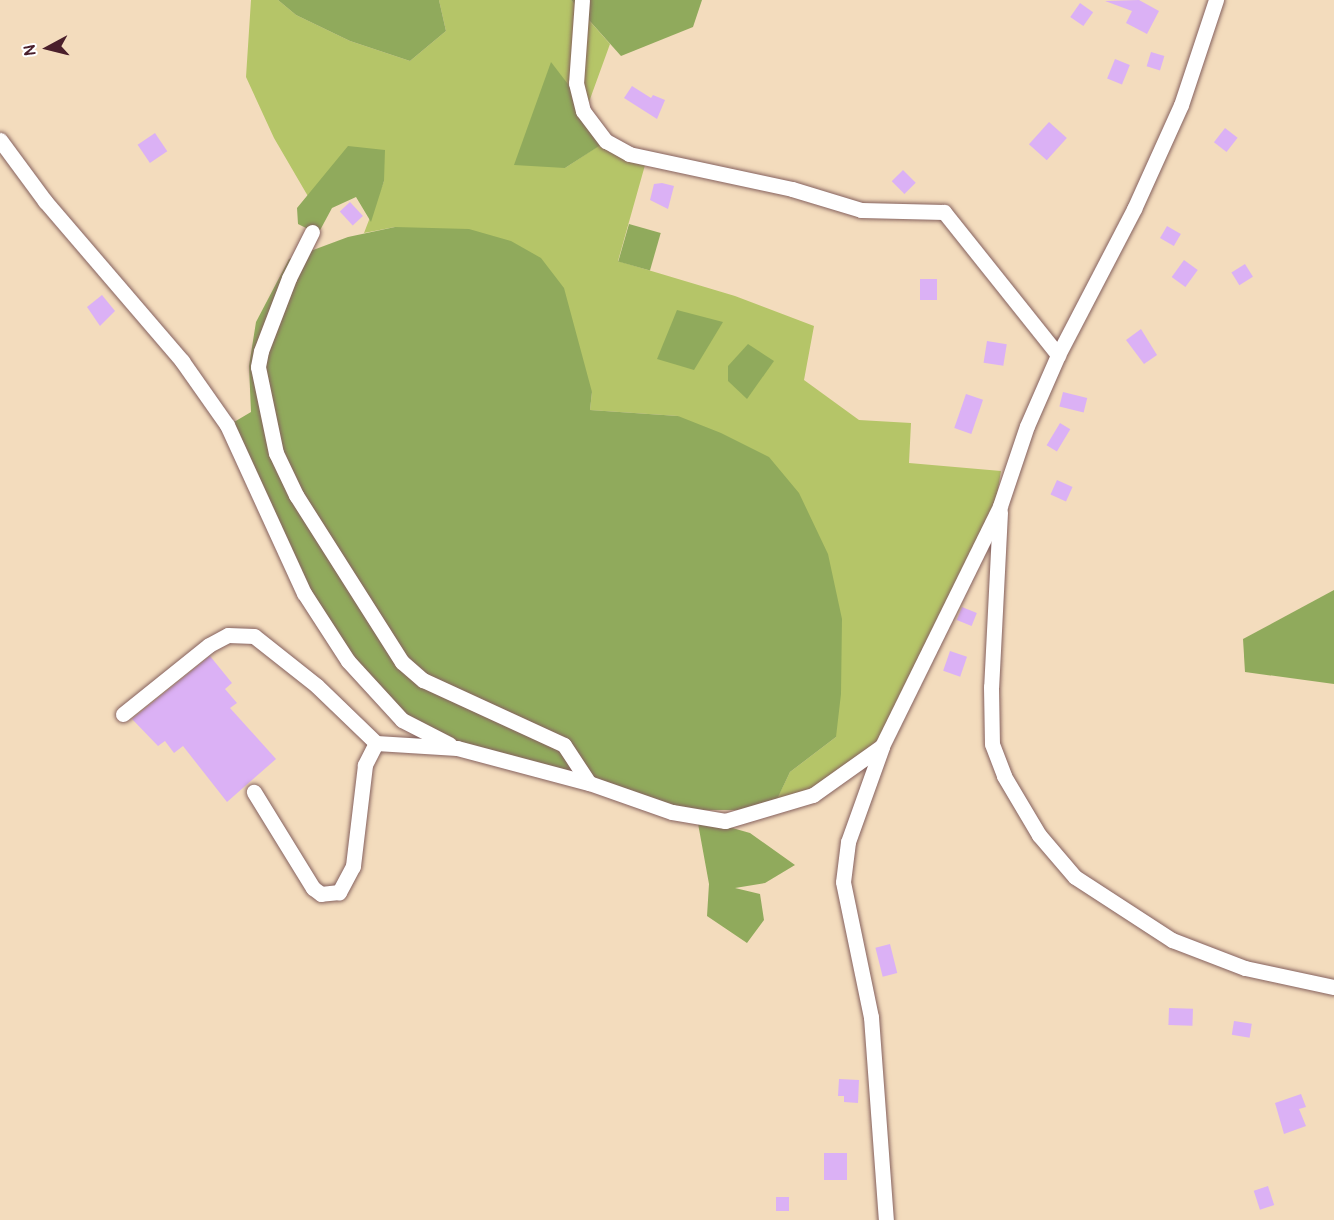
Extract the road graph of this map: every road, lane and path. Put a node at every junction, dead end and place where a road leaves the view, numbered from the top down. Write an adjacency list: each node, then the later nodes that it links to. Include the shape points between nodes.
1 (582, 0): 5 (street, via 576,83 583,111 606,141 629,154 792,189 861,210 944,212)
2 (1216, 0): 5 (street, via 1181,105 1134,209)
3 (0, 140): 10 (street, via 45,201 182,361 227,425 304,593 348,661 402,720)
4 (312, 232): 11 (street, via 289,278 258,367 276,453 296,495 402,662 423,680 564,745)
5 (1058, 355): 6 (street, via 1027,426)
6 (1000, 506): 9 (street); 13 (street, via 992,744 1004,776 1039,835 1075,878 1172,940 1245,968)
7 (123, 714): 8 (street, via 209,645 242,633 254,636 317,686)
8 (376, 743): 10 (street); 12 (street, via 365,765 353,866 347,882 334,894 321,894 313,888)
9 (882, 746): 11 (street, via 813,795 725,820 672,812); 14 (street, via 848,843 843,882 871,1017)
10 (457, 748): 11 (street)
11 (589, 783)
12 (254, 792)
13 (1334, 987)
14 (886, 1220)

